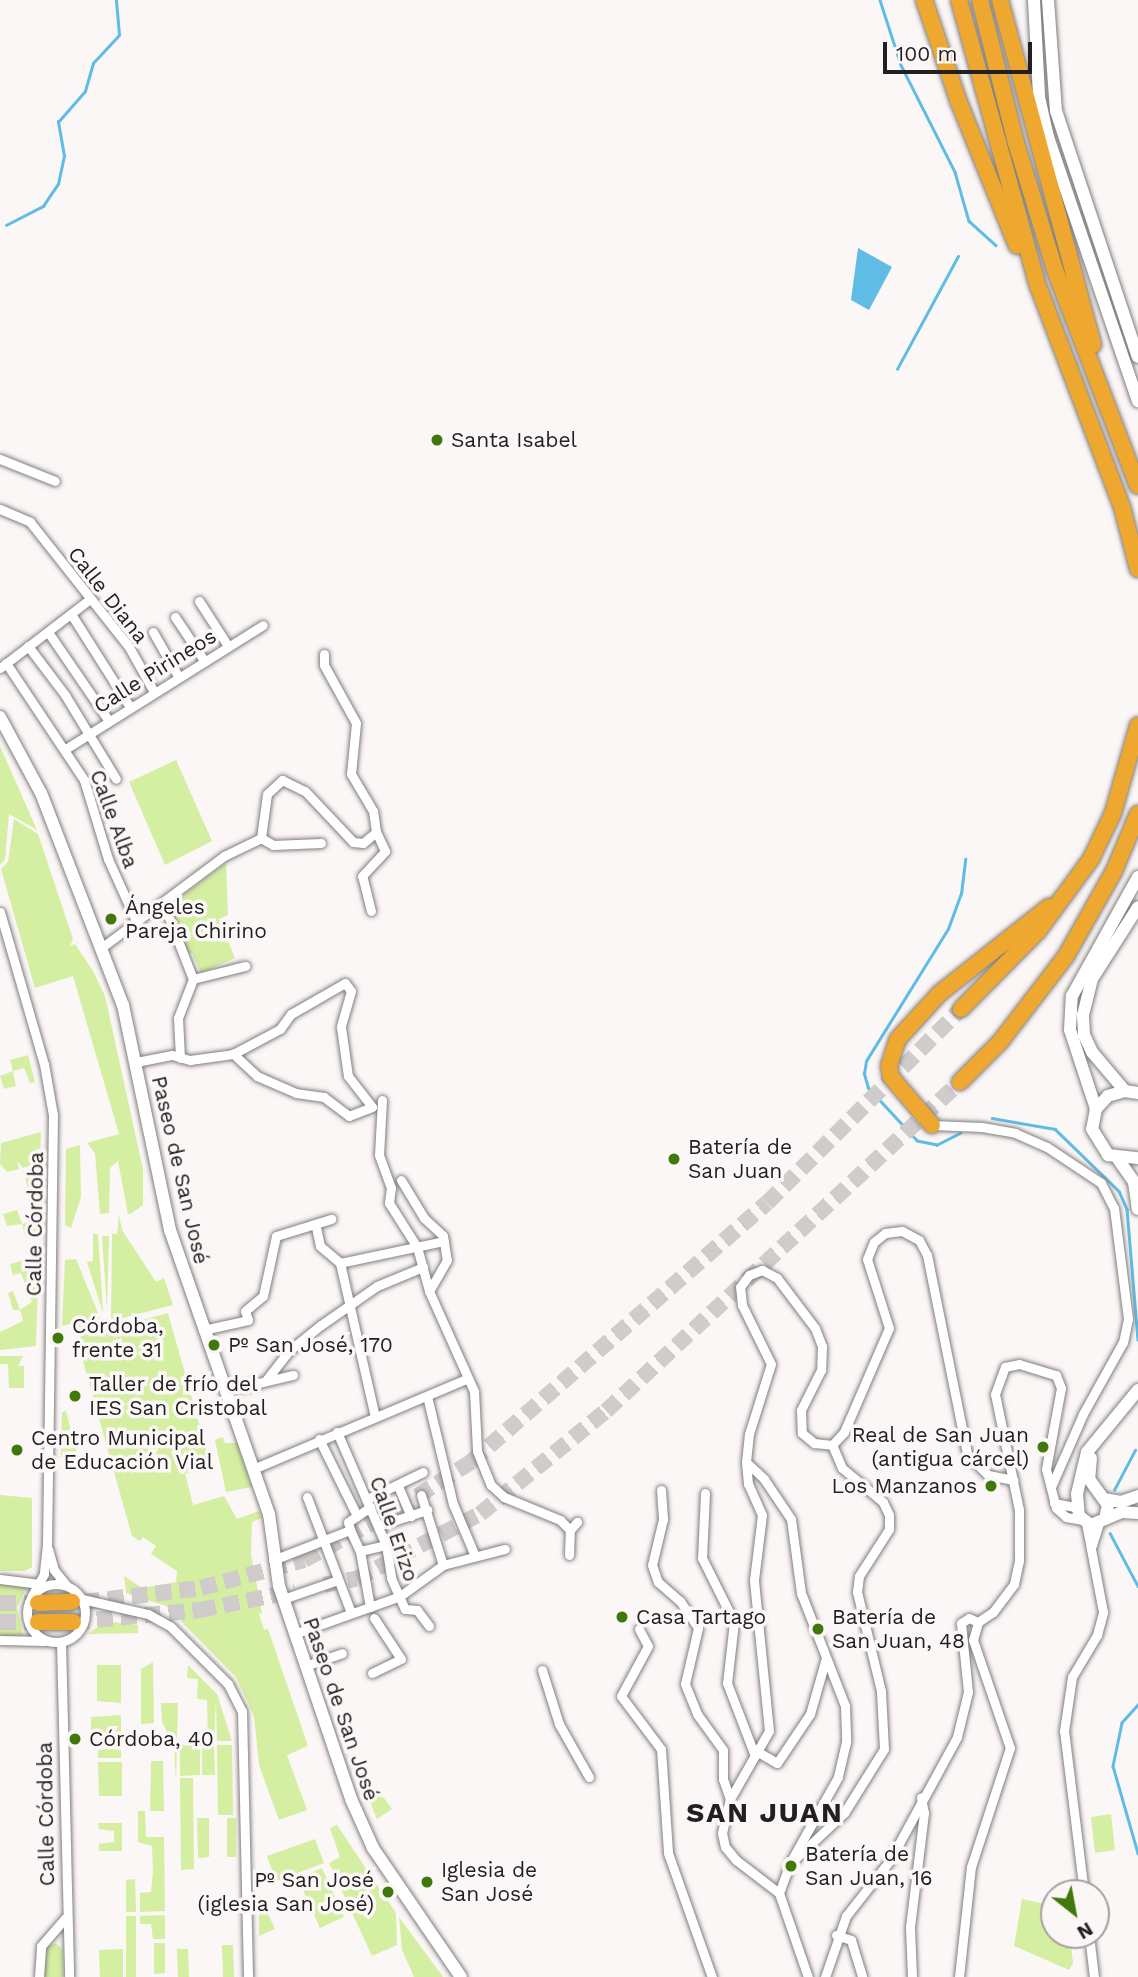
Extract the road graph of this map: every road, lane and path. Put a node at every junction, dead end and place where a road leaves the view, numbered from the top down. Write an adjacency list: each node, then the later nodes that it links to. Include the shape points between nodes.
1 (924, 0): 7 (highway, via 958,100)
2 (959, 0): 7 (highway)
3 (980, 0): 10 (highway, via 1016,143 1055,270)
4 (1000, 0): 10 (highway, via 1076,289)
5 (1034, 0): 9 (street, via 1039,97 1048,137)
6 (1048, 0): 8 (street, via 1056,111)
7 (1038, 286): 15 (highway, via 1122,507)
8 (1138, 357)
9 (1138, 401)
10 (1125, 451): 13 (highway)
11 (0, 459): 12 (street)
12 (55, 481)
13 (1138, 486)
14 (0, 509): 16 (street, Calle Diana, via 30,522)
15 (1138, 569)
16 (90, 599): 18 (street); 29 (street, Calle Diana, via 128,647)
17 (199, 601): 24 (street)
18 (71, 614): 21 (street); 30 (street)
19 (175, 617): 26 (street)
20 (263, 625): 24 (street, Calle Pirineos)
21 (47, 632): 23 (street); 32 (street)
22 (153, 632): 28 (street)
23 (28, 646): 27 (street); 34 (street)
24 (228, 646): 26 (street, Calle Pirineos)
25 (324, 654): 38 (street, via 324,665 356,723 351,774 373,811)
26 (203, 659): 28 (street, Calle Pirineos)
27 (3, 665): 35 (street, Calle Alba)
28 (178, 676): 29 (street, Calle Pirineos)
29 (154, 692): 30 (street, Calle Pirineos)
30 (130, 707): 32 (street, Calle Pirineos)
31 (0, 717): 48 (street, Paseo de San José, via 41,793)
32 (109, 721): 34 (street, Calle Pirineos)
33 (1138, 726): 42 (highway, via 1113,814)
34 (89, 734): 35 (street, Calle Pirineos); 36 (street)
35 (66, 748): 47 (street, Calle Alba, via 84,780 108,859)
36 (116, 779)
37 (1138, 814): 55 (highway, via 1114,871 1066,956 1000,1042)
38 (376, 832): 39 (street, via 363,843 353,842 305,791 282,780 267,794); 45 (street, via 385,851 362,876)
39 (261, 838): 40 (street, via 273,845); 43 (street, via 225,856)
40 (321, 843)
41 (1138, 877): 58 (street, via 1072,996 1070,1030)
42 (1071, 890): 51 (highway, via 1038,932); 59 (highway, via 940,993 898,1039 889,1066 891,1077)
43 (164, 905): 47 (street); 50 (street)
44 (1138, 907): 56 (street, via 1092,979 1083,1015 1083,1035 1092,1052)
45 (371, 911)
46 (0, 912): 105 (street, Calle Córdoba, via 44,1064 53,1115)
47 (136, 921): 48 (street)
48 (101, 948): 54 (street, Paseo de San José, via 123,1005)
49 (245, 966): 50 (street)
50 (193, 979): 53 (street, via 178,1018)
51 (961, 1009)
52 (233, 1054): 52 (street, via 280,1029 291,1014 345,983 351,991 341,1027 348,1076 372,1107 349,1116 324,1097 296,1093 257,1076); 53 (street, via 218,1059)
53 (180, 1058): 54 (street)
54 (136, 1062): 72 (street, Paseo de San José, via 170,1230)
55 (960, 1083)
56 (1131, 1092): 58 (street, via 1108,1096)
57 (382, 1100): 67 (street, via 379,1155 391,1188 389,1203)
58 (1096, 1109): 61 (street, via 1095,1139)
59 (932, 1125): 89 (street, via 993,1129 1047,1147 1101,1183 1114,1208 1128,1319 1123,1342 1083,1414)
60 (1138, 1158): 61 (street)
61 (1118, 1159): 63 (street, via 1134,1182)
62 (401, 1180): 66 (street)
63 (1138, 1209)
64 (331, 1219): 65 (street)
65 (316, 1227): 68 (street, via 320,1246); 72 (street, via 276,1236 263,1296 246,1311 248,1320)
66 (444, 1241): 67 (street); 70 (street, via 447,1260)
67 (417, 1247): 68 (street); 69 (street)
68 (340, 1263): 71 (street)
69 (423, 1268): 70 (street); 71 (street, via 393,1278)
70 (429, 1291): 75 (street)
71 (349, 1307): 74 (street, via 290,1350); 79 (street)
72 (202, 1330): 77 (street, Paseo de San José)
73 (293, 1375): 74 (street)
74 (267, 1379): 77 (street)
75 (466, 1379): 78 (street); 109 (street, via 474,1391 477,1451 491,1485 504,1497 574,1526)
76 (1138, 1390): 82 (street)
77 (224, 1391): 85 (street, Paseo de San José)
78 (427, 1396): 79 (street); 110 (street, via 453,1504)
79 (375, 1417): 80 (street)
80 (337, 1432): 81 (street); 96 (street, Calle Erizo)
81 (319, 1439): 85 (street); 99 (street)
82 (1099, 1441): 95 (street, via 1088,1469); 101 (street, via 1082,1464)
83 (832, 1445): 84 (street, via 814,1443 803,1433 801,1410 821,1370 822,1346 815,1328 777,1278 762,1270 749,1275 740,1287 752,1330 771,1364 749,1434); 87 (street, via 844,1432 889,1328 867,1259 874,1242 885,1233 902,1231 919,1240 927,1255 967,1454 988,1475); 144 (street, via 842,1468 883,1503 889,1515 889,1529 859,1576 857,1592 881,1691 884,1749 844,1812)
84 (746, 1462): 136 (street, via 764,1479 791,1519 801,1593); 140 (street, via 748,1484 762,1515 754,1580 769,1731)
85 (253, 1469): 112 (street, Paseo de San José, via 269,1514)
86 (423, 1472): 88 (street, via 395,1482)
87 (1014, 1480): 89 (street, via 995,1394 1005,1367 1019,1364 1056,1375 1061,1388 1045,1460); 128 (street, via 1019,1510 1014,1584 993,1612)
88 (398, 1486): 96 (street); 100 (street)
89 (1051, 1487): 101 (street, via 1054,1503 1066,1517)
90 (661, 1490): 143 (street, via 663,1519 652,1565 658,1582 681,1601 696,1625 695,1650 685,1684 697,1714 723,1750 723,1779)
91 (705, 1493): 140 (street, via 702,1558 734,1622 727,1683)
92 (421, 1495): 97 (street)
93 (1138, 1496): 95 (street, via 1121,1502)
94 (307, 1497): 104 (street)
95 (1100, 1497): 101 (street, via 1084,1498); 101 (street, via 1108,1512)
96 (369, 1503): 99 (street); 102 (street, Calle Erizo)
97 (427, 1510): 100 (street); 113 (street)
98 (1138, 1513): 101 (street)
99 (357, 1516): 103 (street, via 348,1522)
100 (411, 1516): 102 (street)
101 (1089, 1517): 145 (street, via 1090,1549 1103,1612 1097,1635 1072,1676 1064,1731)
102 (378, 1526): 106 (street, Calle Erizo)
103 (350, 1530): 104 (street); 108 (street)
104 (326, 1539): 112 (street); 116 (street)
105 (47, 1544): 111 (street, Calle Córdoba); 118 (street, Calle Córdoba, via 54,1570)
106 (386, 1545): 108 (street); 119 (street, Calle Erizo, via 391,1578)
107 (505, 1549): 110 (street)
108 (360, 1551): 123 (street)
109 (569, 1555)
110 (475, 1556): 113 (street)
111 (45, 1560): 115 (street, via 40,1570); 117 (street, Calle Córdoba)
112 (273, 1560): 120 (street, Paseo de San José)
113 (443, 1565): 119 (street)
114 (0, 1579): 115 (street)
115 (25, 1579): 117 (street)
116 (338, 1580): 120 (street); 124 (street)
117 (41, 1584): 118 (street); 121 (street)
118 (66, 1585): 122 (street)
119 (400, 1596): 123 (street); 129 (street, Calle Erizo, via 405,1609 417,1610)
120 (283, 1599): 131 (street, Paseo de San José)
121 (35, 1600): 122 (highway); 133 (street, via 27,1618 38,1636)
122 (77, 1601): 134 (street, via 85,1620 80,1630); 152 (street, via 148,1614 171,1628 228,1684 242,1711)
123 (370, 1607): 124 (street)
124 (351, 1614): 131 (street)
125 (374, 1618): 139 (street, via 401,1660)
126 (38, 1622): 127 (highway)
127 (73, 1622)
128 (978, 1622): 142 (street, via 968,1618 961,1623 966,1712); 159 (street, via 973,1640 1010,1748 971,1867)
129 (429, 1626)
130 (639, 1629): 154 (street, via 648,1646 621,1696 661,1749 668,1853)
131 (294, 1634): 137 (street, Paseo de San José)
132 (0, 1640): 133 (street)
133 (47, 1641): 134 (street)
134 (61, 1642): 147 (street, Calle Córdoba)
135 (342, 1653): 137 (street)
136 (826, 1658): 140 (street, via 810,1714 777,1763); 144 (street, via 845,1706 846,1742 838,1777)
137 (306, 1666): 153 (street, Paseo de San José, via 351,1800 373,1849)
138 (542, 1670): 141 (street, via 559,1724)
139 (372, 1673)
140 (756, 1754): 143 (street)
141 (589, 1777)
142 (921, 1797): 148 (street, via 890,1860); 158 (street, via 924,1813 910,1927)
143 (730, 1799): 146 (street, via 722,1833 725,1847)
144 (790, 1863): 146 (street)
145 (1082, 1879)
146 (779, 1893): 155 (street)
147 (65, 1918): 150 (street, via 41,1946); 151 (street, Calle Córdoba)
148 (836, 1935): 156 (street); 157 (street, via 851,1940)
149 (1091, 1949): 160 (street)
150 (39, 1977)
151 (69, 1977)
152 (248, 1977)
153 (461, 1977)
154 (712, 1977)
155 (808, 1977)
156 (825, 1977)
157 (862, 1977)
158 (912, 1977)
159 (959, 1977)
160 (1094, 1977)

